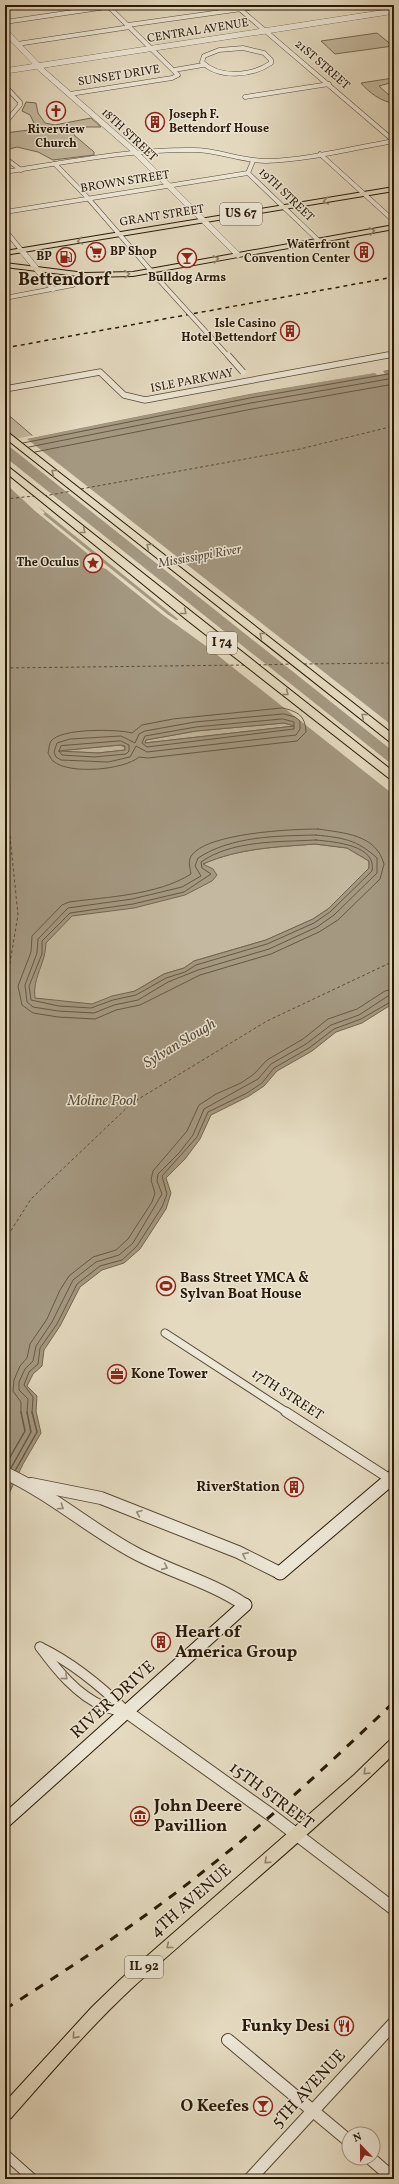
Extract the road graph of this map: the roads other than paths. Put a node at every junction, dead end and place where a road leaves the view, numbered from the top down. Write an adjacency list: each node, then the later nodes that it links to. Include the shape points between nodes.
1 (120, 5): 4 (street)
2 (235, 5): 5 (street, 21ST STREET)
3 (270, 5): 5 (street)
4 (108, 6): 7 (street); 8 (street)
5 (240, 9): 8 (street); 10 (street, 21ST STREET)
6 (394, 11): 10 (street, CENTRAL AVENUE)
7 (5, 22)
8 (129, 26): 11 (street); 12 (street)
9 (5, 31): 11 (street, 18TH STREET)
10 (265, 31): 12 (street, CENTRAL AVENUE); 17 (street, 21ST STREET)
11 (17, 44): 14 (street, 18TH STREET)
12 (152, 49): 14 (street, CENTRAL AVENUE); 15 (street)
13 (203, 65): 13 (street, via 202,59 207,54 227,49 258,51 269,56 271,60 271,63 262,70 244,73 215,71); 15 (street)
14 (39, 66): 16 (street, CENTRAL AVENUE); 19 (street, 18TH STREET)
15 (174, 70): 19 (street, SUNSET DRIVE, via 178,75 172,78)
16 (5, 71)
17 (329, 84): 20 (street); 22 (street, 21ST STREET)
18 (5, 86): 21 (street, via 20,105)
19 (70, 94): 23 (street, 18TH STREET)
20 (245, 97)
21 (5, 123)
22 (394, 141): 24 (street)
23 (137, 154): 26 (street, via 196,150); 27 (street); 31 (street, 18TH STREET)
24 (320, 154): 26 (street); 33 (street)
25 (5, 158): 28 (street)
26 (254, 161): 30 (street, 19TH STREET)
27 (55, 164): 28 (street); 34 (street)
28 (21, 170): 29 (street)
29 (5, 172)
30 (248, 173): 31 (street, BROWN STREET); 35 (street, 19TH STREET)
31 (168, 185): 34 (street, BROWN STREET); 37 (street, 18TH STREET)
32 (394, 189): 33 (main road, GRANT STREET / US 67)
33 (364, 195): 35 (main road, GRANT STREET / US 67, one-way to 35); 38 (street)
34 (87, 197): 36 (street, BROWN STREET); 41 (street)
35 (284, 208): 37 (main road, GRANT STREET / US 67); 42 (street, 19TH STREET)
36 (5, 212)
37 (203, 221): 41 (main road, GRANT STREET / US 67); 45 (street, 18TH STREET)
38 (394, 221)
39 (394, 227): 42 (main road, one-way to 39)
40 (5, 230): 43 (street)
41 (119, 234): 43 (main road, GRANT STREET / US 67, one-way to 43); 48 (street)
42 (319, 241): 45 (main road)
43 (22, 251): 44 (main road, GRANT STREET / US 67); 47 (street)
44 (5, 253)
45 (238, 256): 48 (main road, one-way to 45)
46 (5, 266): 47 (main road)
47 (36, 269): 48 (main road, one-way to 48, via 97,275); 50 (street)
48 (150, 271): 53 (street, bridge)
49 (73, 285): 50 (street)
50 (54, 289): 51 (street)
51 (5, 298)
52 (394, 354): 53 (street, ISLE PARKWAY)
53 (251, 380): 54 (street, ISLE PARKWAY, via 145,400 122,396 100,372)
54 (5, 389)
55 (7, 433): 57 (highway, I 74, one-way to 55)
56 (5, 467): 58 (highway, I 74, one-way to 58, via 203,628)
57 (394, 740)
58 (394, 778)
59 (165, 1333): 61 (street, 17TH STREET)
60 (5, 1473): 62 (street)
61 (393, 1479): 63 (main road)
62 (29, 1484): 63 (street, one-way to 62, via 238,1552 93,1496); 64 (street, one-way to 64, via 131,1550 230,1595)
63 (280, 1572)
64 (245, 1605): 65 (main road, RIVER DRIVE)
65 (127, 1712): 65 (street, 15TH STREET, one-way to 65, via 111,1695 60,1656 40,1647 50,1663 64,1677 101,1706); 67 (main road, RIVER DRIVE); 68 (street, 15TH STREET)
66 (394, 1745): 68 (main road, 4TH AVENUE / IL 92, one-way to 68)
67 (5, 1821)
68 (296, 1835): 69 (street, 15TH STREET); 73 (main road, 4TH AVENUE / IL 92, one-way to 73, via 127,1983 97,2012)
69 (394, 1909)
70 (394, 2023): 72 (street, 5TH AVENUE)
71 (228, 2040): 72 (street)
72 (314, 2111): 74 (street); 79 (street, 5TH AVENUE)
73 (5, 2113)
74 (341, 2134)
75 (5, 2154): 78 (street)
76 (380, 2166): 77 (street)
77 (394, 2178)
78 (33, 2179)
79 (250, 2179)

